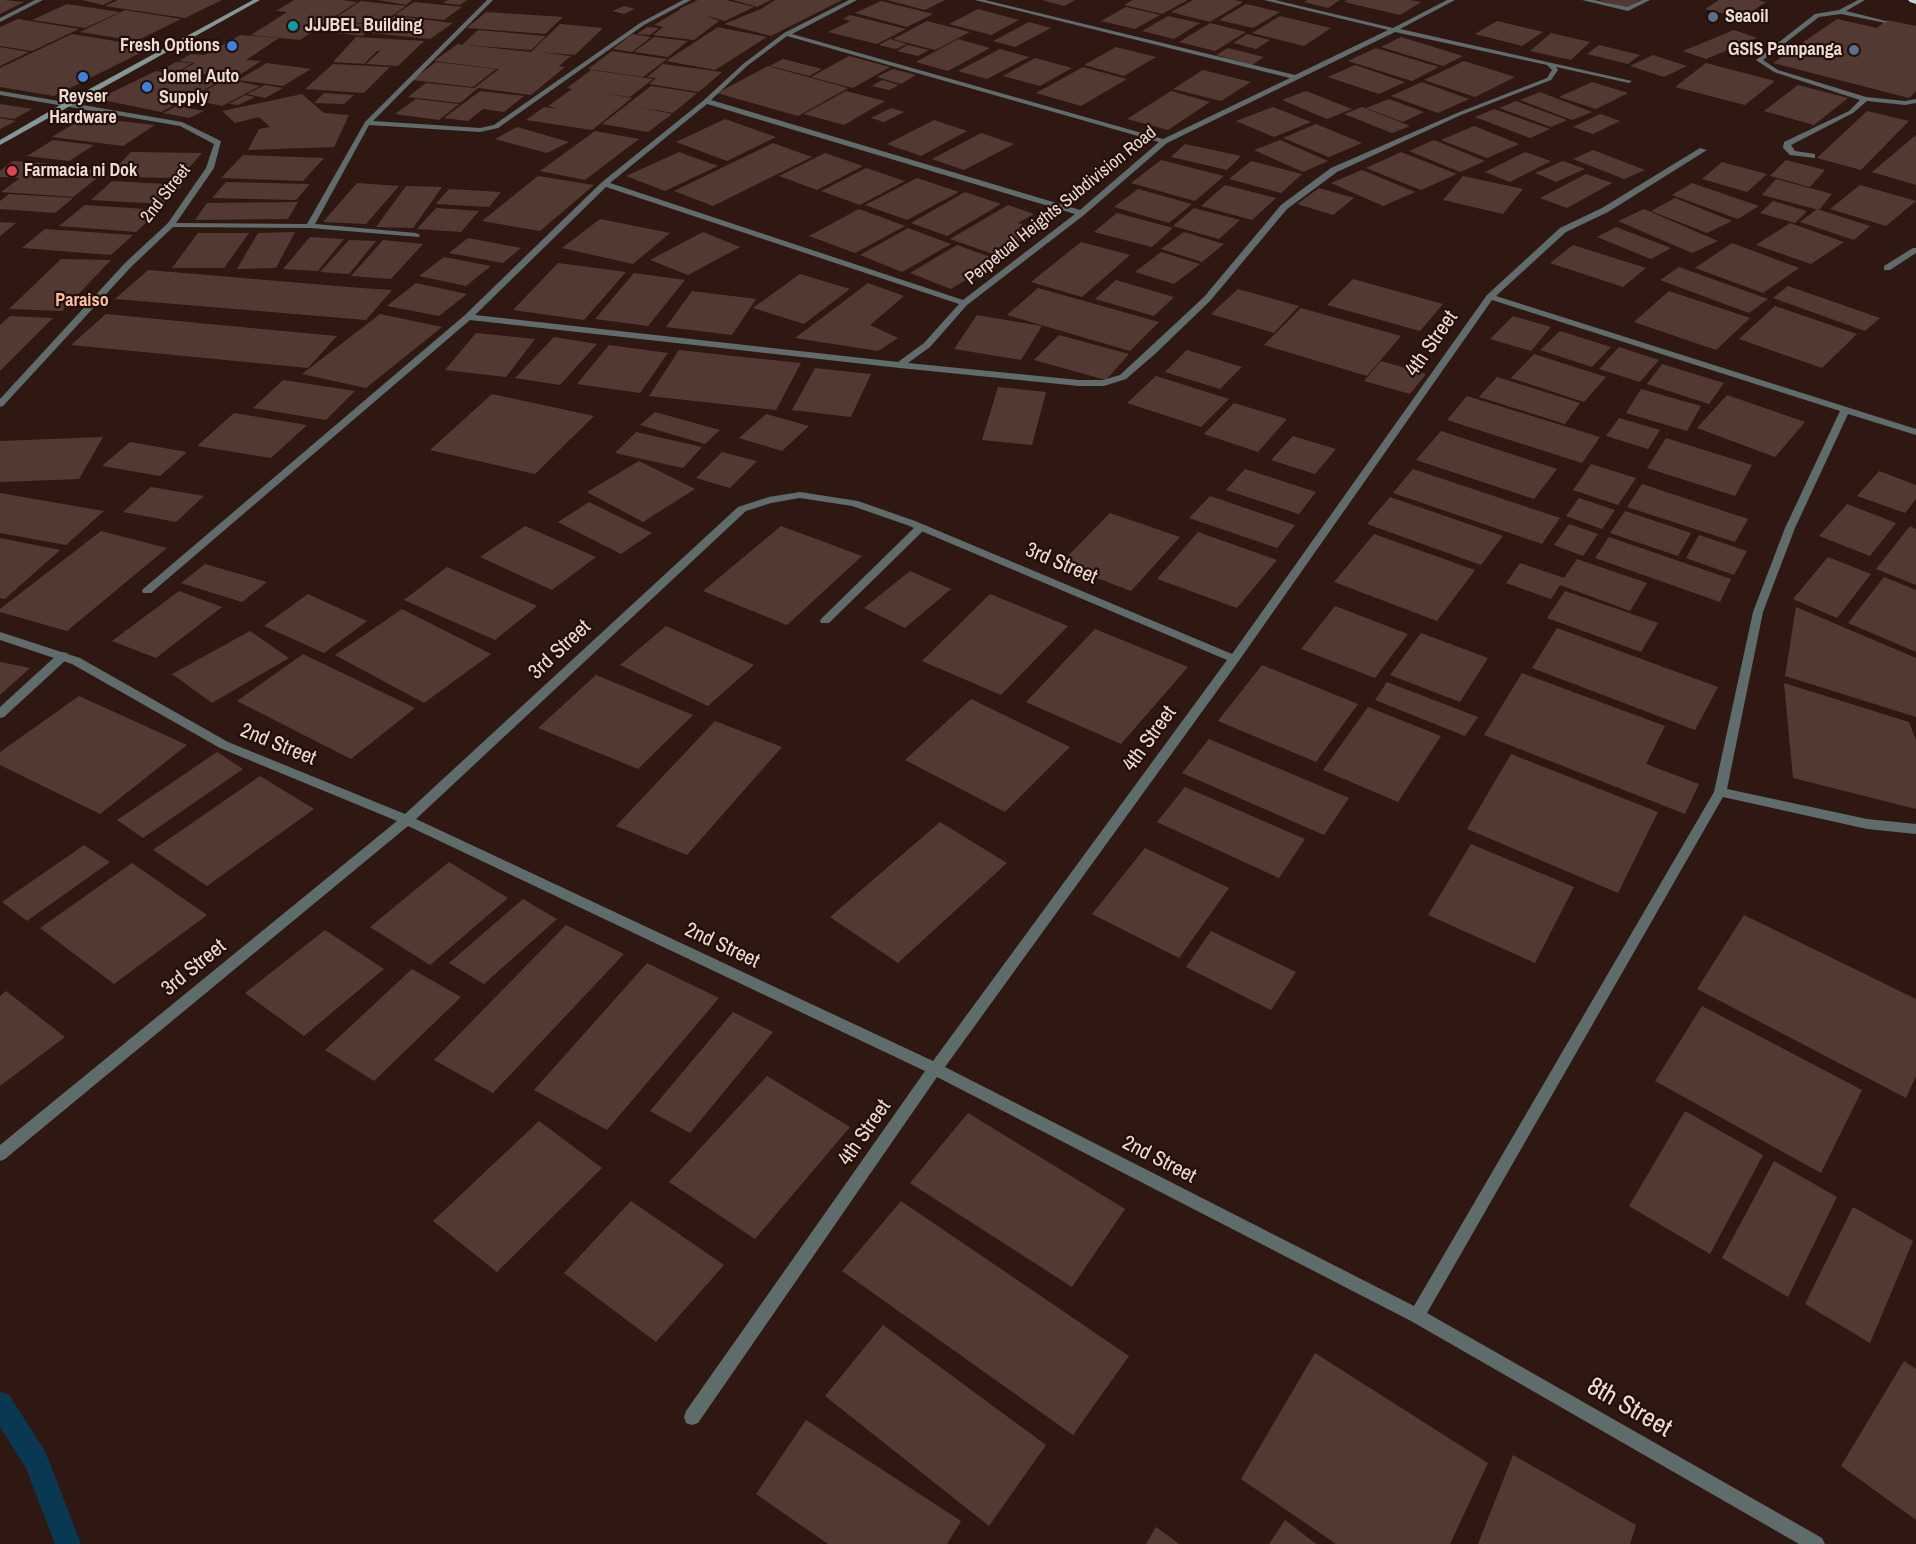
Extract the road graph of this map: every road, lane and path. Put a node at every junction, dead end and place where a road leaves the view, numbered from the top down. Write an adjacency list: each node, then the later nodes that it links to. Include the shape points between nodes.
1 (40, 0): 13 (street)
2 (257, 0): 24 (main road)
3 (490, 0): 25 (street)
4 (688, 0): 25 (street, via 642,24 496,127 480,130)
5 (854, 0): 16 (street)
6 (978, 0): 18 (street)
7 (1268, 0): 15 (street)
8 (1452, 0): 15 (street, Perpetual Heights Subdivision Road)
9 (1585, 0): 10 (street, via 1628,9)
10 (1647, 0)
11 (1862, 0): 12 (street)
12 (1841, 12): 14 (street); 21 (street, via 1817,15 1759,60 1776,71)
13 (0, 20)
14 (1884, 22)
15 (1394, 30): 17 (street); 18 (street, Perpetual Heights Subdivision Road)
16 (786, 34): 22 (street); 26 (street)
17 (1549, 63): 19 (street); 40 (street, via 1555,70 1549,79 1449,119 1325,176 1284,207 1207,299 1124,377 1104,383 1079,383)
18 (1294, 77): 26 (street, Perpetual Heights Subdivision Road)
19 (1629, 81)
20 (0, 93): 24 (street)
21 (1865, 99): 23 (street); 29 (street, via 1851,112 1787,144 1793,153)
22 (706, 101): 30 (street); 31 (street)
23 (1916, 101)
24 (64, 105): 27 (main road); 32 (street, 2nd Street, via 182,124 218,143 210,168)
25 (368, 123): 33 (street)
26 (1164, 141): 31 (street, Perpetual Heights Subdivision Road)
27 (0, 143)
28 (1703, 150): 37 (street, 4th Street, via 1605,210 1563,230)
29 (1812, 156)
30 (604, 184): 38 (street); 39 (street)
31 (1081, 213): 38 (street, Perpetual Heights Subdivision Road)
32 (171, 225): 33 (street); 41 (street, 2nd Street, via 128,265)
33 (310, 226): 34 (street)
34 (416, 235)
35 (1916, 250): 36 (street)
36 (1887, 268)
37 (1490, 297): 42 (street); 49 (street, 4th Street)
38 (964, 303): 40 (street, Perpetual Heights Subdivision Road, via 927,345)
39 (468, 317): 40 (street); 45 (street)
40 (900, 364)
41 (0, 405)
42 (1846, 409): 43 (street); 51 (street, via 1790,528 1758,612)
43 (1916, 432)
44 (921, 527): 46 (street); 49 (street, 3rd Street); 52 (street, 3rd Street, via 854,503 800,495 742,509)
45 (147, 591)
46 (825, 621)
47 (0, 636): 48 (street, 2nd Street)
48 (63, 656): 50 (street); 52 (street, 2nd Street, via 224,745)
49 (1233, 659): 54 (street, 4th Street)
50 (0, 714)
51 (1720, 792): 53 (street, via 1867,824); 56 (street)
52 (407, 820): 54 (street, 2nd Street); 55 (street, 3rd Street)
53 (1916, 829)
54 (935, 1069): 56 (street, 2nd Street); 57 (street, 4th Street)
55 (0, 1154)
56 (1417, 1316): 58 (street, 8th Street)
57 (692, 1417)
58 (1816, 1544)

